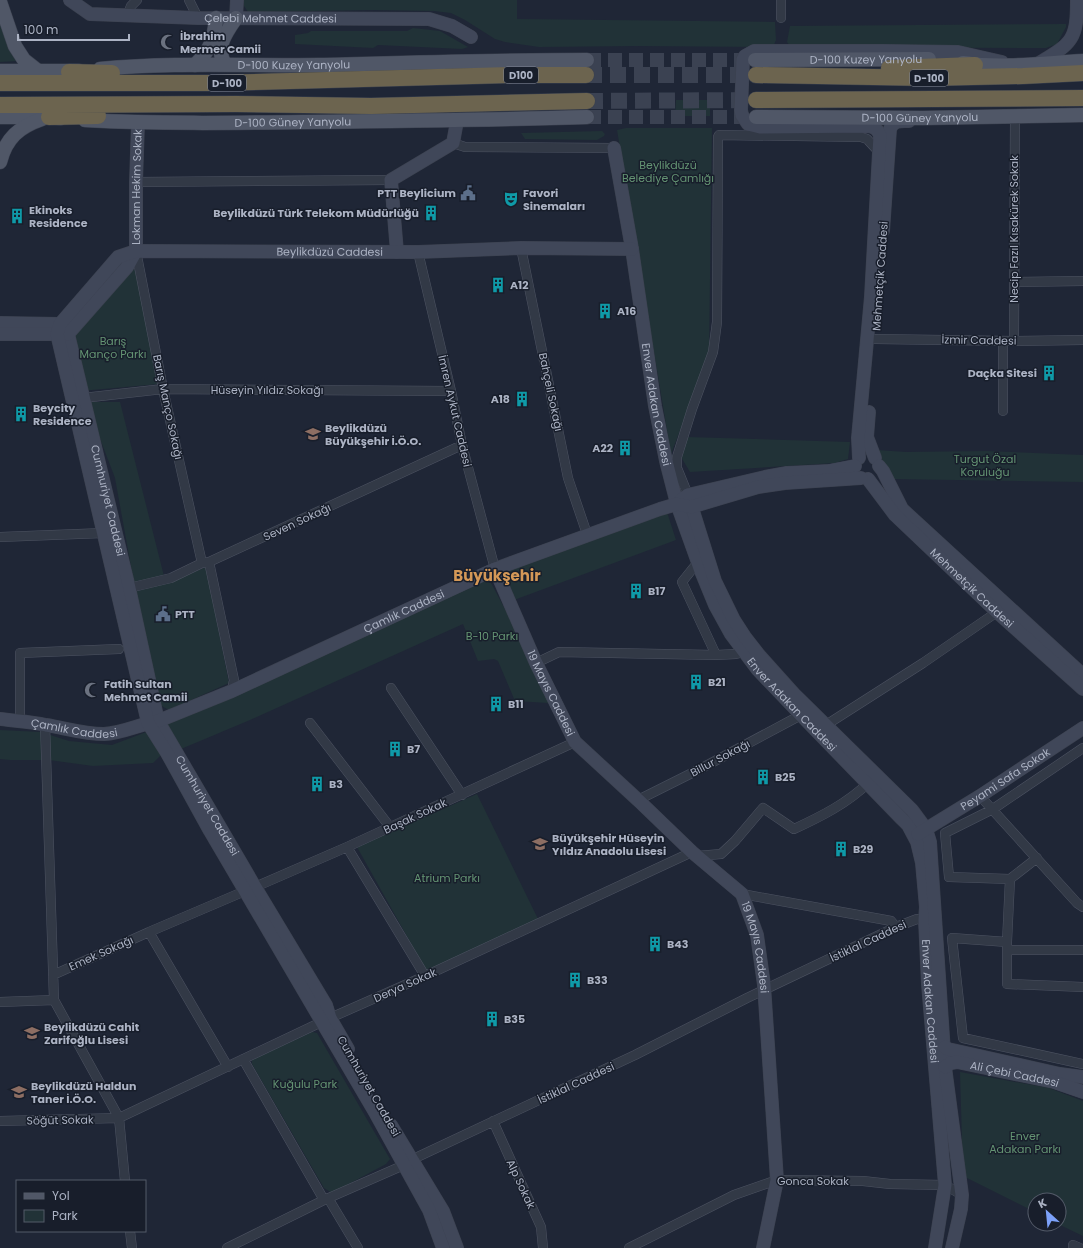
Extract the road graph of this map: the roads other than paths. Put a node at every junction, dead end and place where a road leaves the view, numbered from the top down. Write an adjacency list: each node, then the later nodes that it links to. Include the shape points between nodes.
1 (70, 0): 9 (main road)
2 (84, 0): 9 (main road)
3 (137, 0): 10 (street)
4 (189, 0): 11 (street)
5 (237, 0): 13 (main road)
6 (781, 0): 14 (street)
7 (1077, 0): 17 (main road, via 1076,26 1070,40 1052,56)
8 (0, 2): 25 (main road, via 15,46 24,60)
9 (90, 14): 10 (main road, Çelebi Mehmet Caddesi)
10 (127, 16): 11 (main road, Çelebi Mehmet Caddesi)
11 (198, 18): 12 (main road, Çelebi Mehmet Caddesi)
12 (216, 18): 13 (main road, Çelebi Mehmet Caddesi); 20 (main road, via 212,44)
13 (236, 18): 15 (main road, Çelebi Mehmet Caddesi, via 430,19 452,26); 18 (main road, via 221,44 221,56)
14 (781, 18)
15 (471, 37)
16 (1083, 61): 17 (main road)
17 (1039, 63): 19 (main road)
18 (225, 64): 20 (main road, D-100 Kuzey Yanyolu); 22 (main road, D-100 Kuzey Yanyolu, via 318,65 490,60)
19 (1009, 64): 21 (main road, D-100 Kuzey Yanyolu); 49 (main road, via 958,52 767,50 754,51 745,56 742,65 741,110 748,124 760,127 874,127 880,135)
20 (195, 65): 26 (main road, D-100 Kuzey Yanyolu, via 122,67)
21 (975, 65): 23 (main road, D-100 Kuzey Yanyolu, via 930,60); 28 (highway, via 807,69)
22 (587, 67): 29 (highway, D100)
23 (756, 68): 28 (highway, D-100)
24 (0, 71): 25 (main road, D-100 Kuzey Yanyolu)
25 (38, 71): 26 (main road, D-100 Kuzey Yanyolu)
26 (69, 72): 29 (highway, via 401,71)
27 (1083, 73): 28 (highway, D-100, via 928,78)
28 (776, 75)
29 (455, 76): 30 (highway, D-100, via 168,84)
30 (0, 83)
31 (1083, 98): 33 (highway, D-100)
32 (756, 100): 33 (highway, D-100)
33 (816, 100): 37 (highway, via 827,105 850,108)
34 (587, 101): 36 (highway, D-100)
35 (0, 106): 36 (highway, D-100)
36 (371, 106): 41 (highway, via 312,112)
37 (1083, 108)
38 (1083, 115): 39 (main road, D-100 Güney Yanyolu)
39 (1015, 116): 44 (main road, D-100 Güney Yanyolu); 59 (street, Necip Fazıl Kısakürek Sokak)
40 (0, 117): 41 (main road, D-100 Güney Yanyolu)
41 (49, 117): 46 (main road, D-100 Güney Yanyolu); 50 (main road, via 26,126 15,134 5,147)
42 (587, 117): 45 (main road, D-100 Güney Yanyolu)
43 (756, 117): 44 (main road, D-100 Güney Yanyolu)
44 (923, 118): 63 (main road, Mehmetçik Caddesi, via 898,121 890,129)
45 (457, 120): 46 (main road, D-100 Güney Yanyolu); 47 (main road)
46 (138, 123): 52 (main road, Lokman Hekim Sokak)
47 (453, 143): 48 (street, via 465,147); 51 (main road)
48 (614, 148): 54 (main road, Enver Adakan Caddesi)
49 (879, 148): 63 (main road, Mehmetçik Caddesi); 74 (street, via 861,137 719,135 718,322 713,352 677,457 677,468)
50 (0, 162)
51 (391, 180): 52 (street); 56 (main road)
52 (136, 182): 55 (main road, Lokman Hekim Sokak)
53 (521, 248): 54 (main road, Beylikdüzü Caddesi); 57 (main road, Beylikdüzü Caddesi); 77 (street, Bahçeli Sokağı, via 568,478)
54 (632, 248): 75 (main road, Enver Adakan Caddesi, via 655,406)
55 (136, 251): 56 (main road, Beylikdüzü Caddesi); 61 (main road, Beylikdüzü Caddesi, via 118,257); 67 (street, Barış Manço Sokağı)
56 (397, 252): 57 (main road, Beylikdüzü Caddesi)
57 (418, 252): 68 (street, İmren Aykut Caddesi)
58 (1083, 281): 59 (street)
59 (1014, 282): 66 (street, Necip Fazıl Kısakürek Sokak)
60 (0, 323): 61 (main road)
61 (62, 330): 62 (main road); 69 (main road, Cumhuriyet Caddesi)
62 (0, 334)
63 (872, 338): 65 (street, İzmir Caddesi); 72 (main road, Mehmetçik Caddesi, via 867,437); 73 (main road, Mehmetçik Caddesi, via 858,438)
64 (1083, 340): 66 (street, İzmir Caddesi)
65 (1004, 341): 66 (street, İzmir Caddesi); 70 (street)
66 (1014, 341)
67 (163, 389): 68 (street, Hüseyin Yıldız Sokağı); 69 (street, Hüseyin Yıldız Sokağı); 79 (street, Barış Manço Sokağı)
68 (451, 391): 71 (street, İmren Aykut Caddesi)
69 (78, 398): 76 (main road, Cumhuriyet Caddesi)
70 (1003, 411)
71 (462, 445): 79 (street, Seven Sokağı); 81 (street, İmren Aykut Caddesi)
72 (877, 462): 73 (main road, via 876,475); 73 (main road, via 869,455 862,456); 88 (main road, Mehmetçik Caddesi, via 902,510)
73 (861, 470): 74 (main road); 83 (main road, Mehmetçik Caddesi, via 895,516)
74 (689, 501): 75 (main road); 98 (main road, Enver Adakan Caddesi, via 716,581 734,620 759,655)
75 (677, 504): 77 (main road, Çamlık Caddesi); 80 (main road, Enver Adakan Caddesi)
76 (110, 533): 78 (street); 82 (main road, Cumhuriyet Caddesi); 95 (main road, Cumhuriyet Caddesi)
77 (587, 534): 81 (main road, Çamlık Caddesi)
78 (0, 537)
79 (206, 562): 82 (street, Seven Sokağı, via 171,578); 91 (street, Barış Manço Sokağı, via 234,680)
80 (698, 562): 85 (main road, Enver Adakan Caddesi, via 721,617); 86 (street, via 682,582)
81 (495, 569): 87 (main road, 19 Mayıs Caddesi); 91 (main road, Çamlık Caddesi)
82 (129, 588): 95 (main road, Cumhuriyet Caddesi)
83 (997, 612): 90 (main road, Mehmetçik Caddesi); 98 (street)
84 (119, 649): 94 (street, via 20,652)
85 (744, 652): 86 (street); 92 (main road, Enver Adakan Caddesi)
86 (716, 655): 87 (street, via 559,652)
87 (536, 662): 100 (main road, 19 Mayıs Caddesi)
88 (1083, 675)
89 (391, 688): 103 (street)
90 (1083, 689)
91 (232, 691): 95 (main road, Çamlık Caddesi)
92 (801, 715): 102 (main road, Enver Adakan Caddesi); 105 (street, Billur Sokağı)
93 (0, 719): 94 (main road, Çamlık Caddesi)
94 (20, 721): 97 (main road, Çamlık Caddesi)
95 (153, 722): 97 (main road, Çamlık Caddesi, via 105,734 85,733); 113 (main road, Cumhuriyet Caddesi)
96 (310, 723): 107 (street)
97 (45, 724): 121 (street)
98 (826, 725): 108 (main road, Enver Adakan Caddesi, via 912,810)
99 (1083, 728): 104 (main road, Peyami Safa Sokak)
100 (575, 742): 103 (street, Başak Sokak); 105 (main road, 19 Mayıs Caddesi)
101 (1083, 748): 106 (street)
102 (868, 783): 108 (main road, Enver Adakan Caddesi, via 900,817); 110 (street, via 818,818 794,829 763,808 721,854)
103 (462, 795): 107 (street, Başak Sokak)
104 (980, 796): 106 (street); 108 (main road, Peyami Safa Sokak)
105 (638, 800): 110 (main road, 19 Mayıs Caddesi)
106 (993, 809): 111 (street); 112 (street, via 945,833 949,877)
107 (390, 827): 109 (street, Başak Sokak)
108 (920, 832): 116 (main road, Enver Adakan Caddesi); 128 (main road, Enver Adakan Caddesi, via 930,842)
109 (346, 847): 113 (street, Başak Sokak); 122 (street)
110 (695, 854): 114 (main road, 19 Mayıs Caddesi); 122 (street, Derya Sokak)
111 (1036, 858): 112 (street); 115 (street, via 1077,903)
112 (1010, 878): 119 (street)
113 (250, 889): 118 (street, Emek Sokağı); 127 (main road, Cumhuriyet Caddesi, via 326,1005)
114 (742, 894): 117 (street, via 891,921); 124 (main road, 19 Mayıs Caddesi, via 757,935)
115 (1083, 906)
116 (925, 920): 117 (street, İstiklal Caddesi, via 917,919); 141 (main road, Enver Adakan Caddesi)
117 (896, 927): 124 (street, İstiklal Caddesi)
118 (149, 932): 121 (street, Emek Sokağı); 131 (street)
119 (1007, 946): 120 (street); 123 (street, via 1007,984); 130 (street, via 952,938 963,1038)
120 (1083, 950)
121 (53, 975): 125 (street)
122 (425, 976): 127 (street, Derya Sokak)
123 (1083, 987)
124 (764, 990): 137 (street, İstiklal Caddesi, via 635,1055); 140 (main road, 19 Mayıs Caddesi)
125 (54, 1000): 126 (street); 135 (street)
126 (0, 1002)
127 (326, 1020): 129 (street, Derya Sokak); 138 (main road, Cumhuriyet Caddesi)
128 (944, 1047): 132 (main road, Enver Adakan Caddesi); 133 (main road, Ali Çebi Caddesi)
129 (243, 1059): 131 (street, Derya Sokak); 143 (street)
130 (1083, 1064)
131 (228, 1067): 135 (street, Derya Sokak)
132 (945, 1067): 134 (main road, Ali Çebi Caddesi, via 957,1062 1054,1082); 142 (main road, Enver Adakan Caddesi)
133 (1083, 1077)
134 (1083, 1092)
135 (119, 1118): 136 (street, Söğüt Sokak); 139 (street)
136 (0, 1121)
137 (493, 1121): 138 (street, İstiklal Caddesi); 150 (street, Alp Sokak, via 541,1227)
138 (408, 1162): 143 (street, İstiklal Caddesi); 148 (main road, Cumhuriyet Caddesi); 149 (main road, Cumhuriyet Caddesi, via 443,1211)
139 (125, 1180)
140 (777, 1180): 141 (street, Gonca Sokak); 151 (street, Gonca Sokak, via 734,1195); 152 (main road, 19 Mayıs Caddesi)
141 (945, 1185): 142 (street, Gonca Sokak); 153 (main road, Enver Adakan Caddesi)
142 (962, 1195): 154 (main road, Enver Adakan Caddesi)
143 (326, 1199): 146 (street, İstiklal Caddesi); 147 (street)
144 (130, 1232): 145 (street)
145 (132, 1248)
146 (227, 1248)
147 (358, 1248)
148 (443, 1248)
149 (457, 1248)
150 (543, 1248)
151 (629, 1248)
152 (763, 1248)
153 (935, 1248)
154 (952, 1248)

